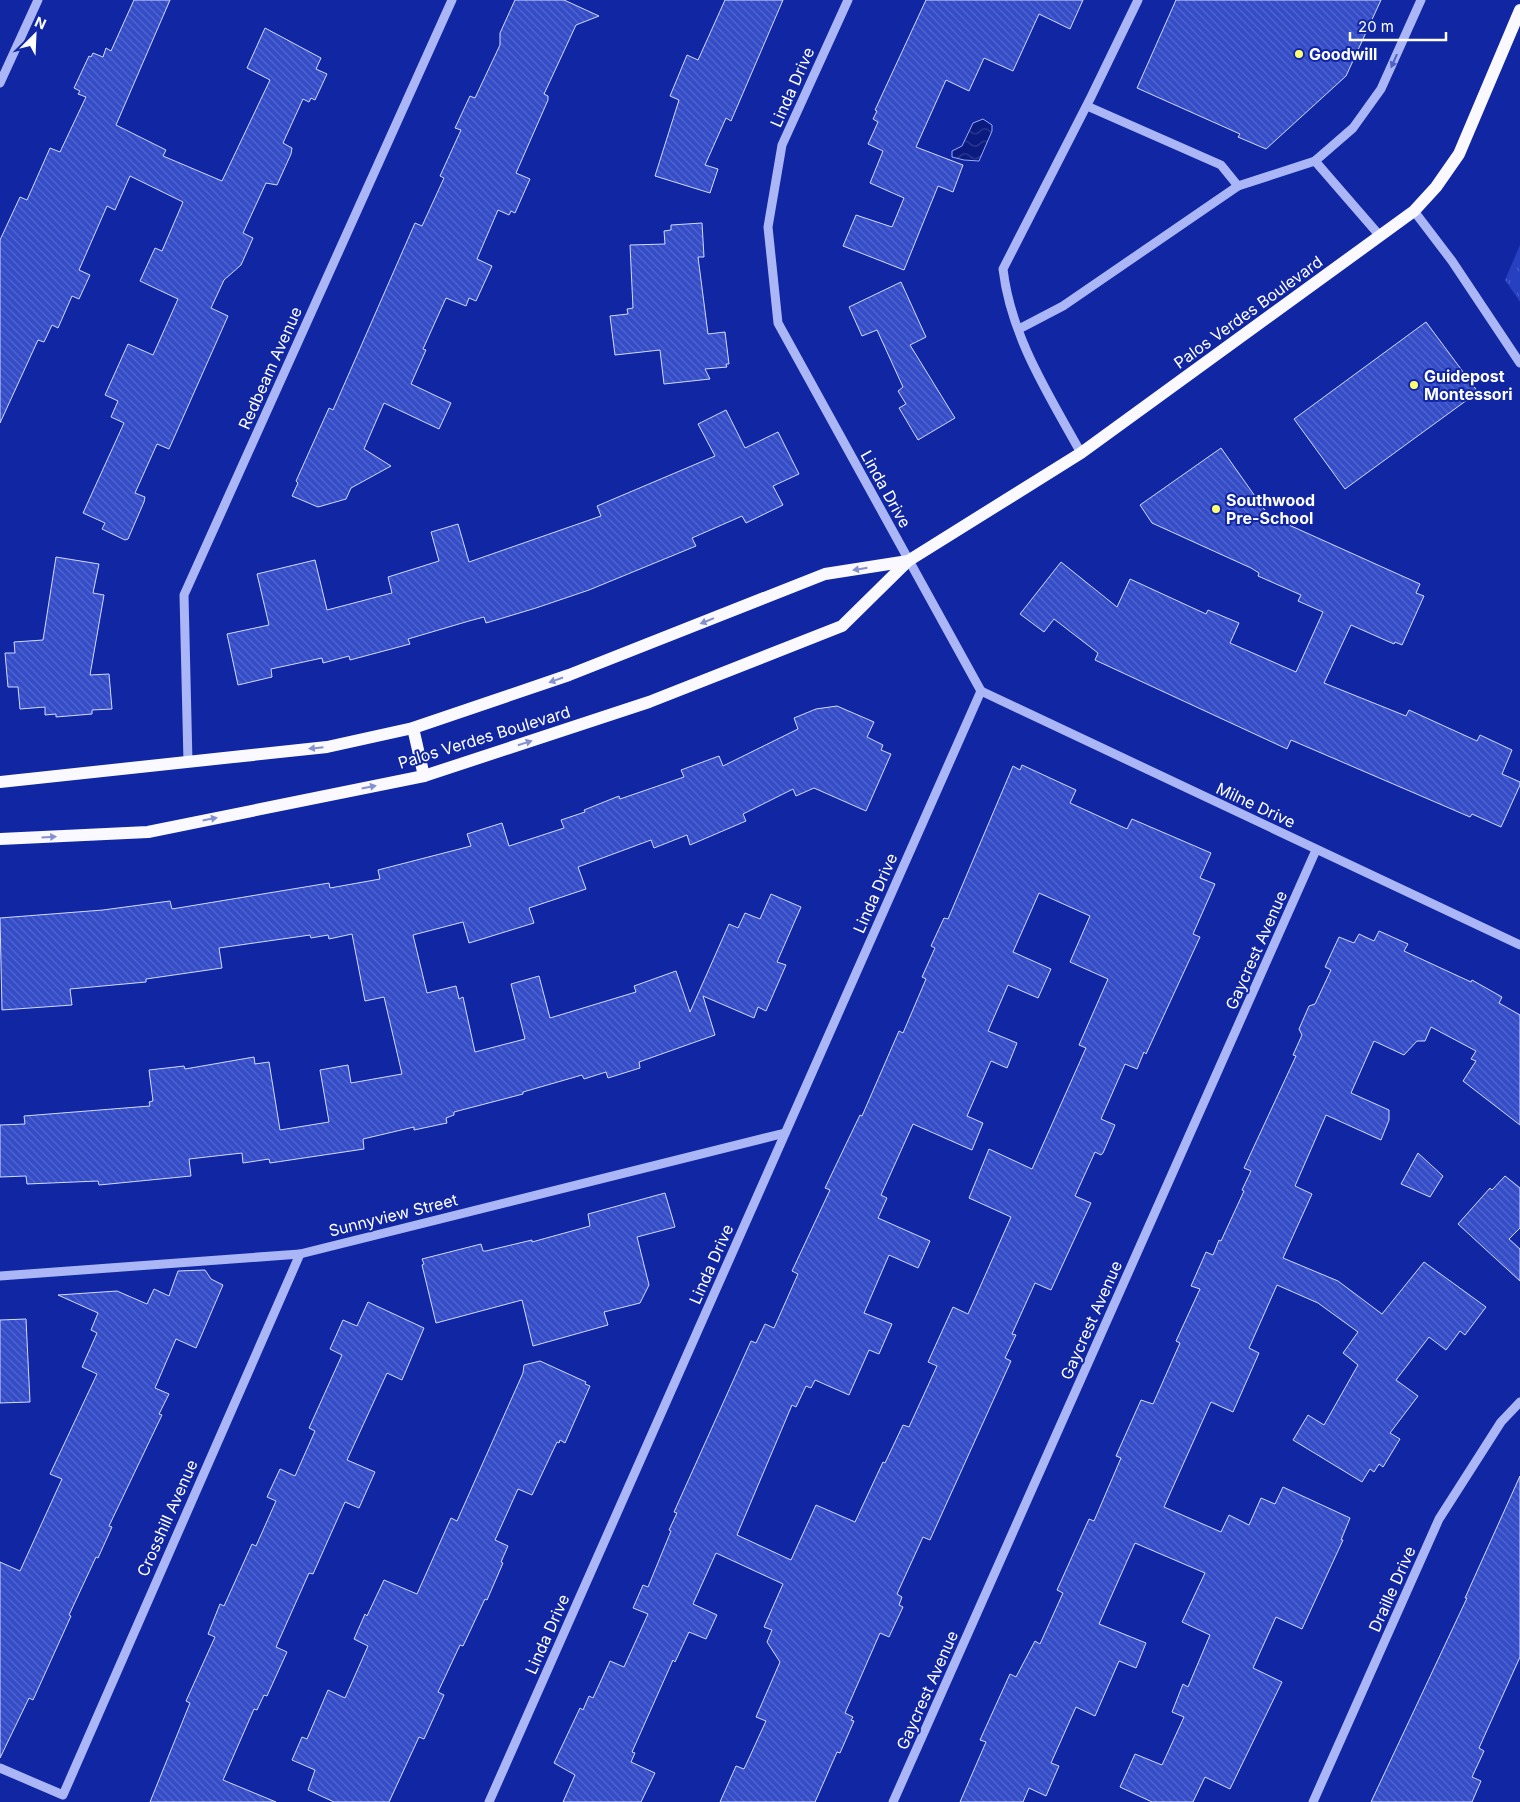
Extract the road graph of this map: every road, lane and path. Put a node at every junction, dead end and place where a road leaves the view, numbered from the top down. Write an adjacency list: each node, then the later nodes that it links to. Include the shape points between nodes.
1 (38, 0): 7 (street)
2 (452, 0): 19 (street, Redbeam Avenue, via 184,595)
3 (848, 0): 16 (street, Linda Drive, via 782,145 768,227 778,323)
4 (1138, 0): 8 (street)
5 (1421, 0): 9 (street, one-way to 9, via 1381,89 1354,128)
6 (1520, 11): 11 (main road, Palos Verdes Boulevard, via 1459,154)
7 (0, 83)
8 (1087, 106): 10 (street, via 1222,164); 13 (street, via 1003,269 1006,292)
9 (1316, 161): 10 (street); 12 (street)
10 (1238, 186): 13 (street, via 1063,306)
11 (1414, 211): 12 (main road, Palos Verdes Boulevard); 14 (street, via 1452,261)
12 (1380, 236): 15 (main road, Palos Verdes Boulevard)
13 (1019, 329): 15 (street, via 1030,361)
14 (1520, 363)
15 (1082, 453): 16 (main road, Palos Verdes Boulevard)
16 (908, 561): 17 (street, Linda Drive); 18 (main road, Palos Verdes Boulevard, one-way to 18, via 824,574 569,675); 20 (main road, Palos Verdes Boulevard, one-way to 16, via 649,702 842,626)
17 (981, 691): 23 (street, Milne Drive); 25 (street, Linda Drive)
18 (414, 728): 19 (main road, Palos Verdes Boulevard, one-way to 19, via 327,747); 20 (main road)
19 (188, 762): 21 (main road, Palos Verdes Boulevard)
20 (424, 776): 22 (main road, Palos Verdes Boulevard, one-way to 20, via 148,832)
21 (0, 782)
22 (0, 840)
23 (1316, 850): 24 (street, Milne Drive); 31 (street, Gaycrest Avenue)
24 (1520, 945)
25 (785, 1133): 26 (street, Sunnyview Street); 30 (street, Linda Drive)
26 (300, 1254): 27 (street, Sunnyview Street); 29 (street, Crosshill Avenue, via 63,1795)
27 (0, 1276)
28 (1520, 1402): 32 (street, Draille Drive, via 1501,1422 1439,1519)
29 (0, 1768)
30 (490, 1802)
31 (894, 1802)
32 (1314, 1802)

